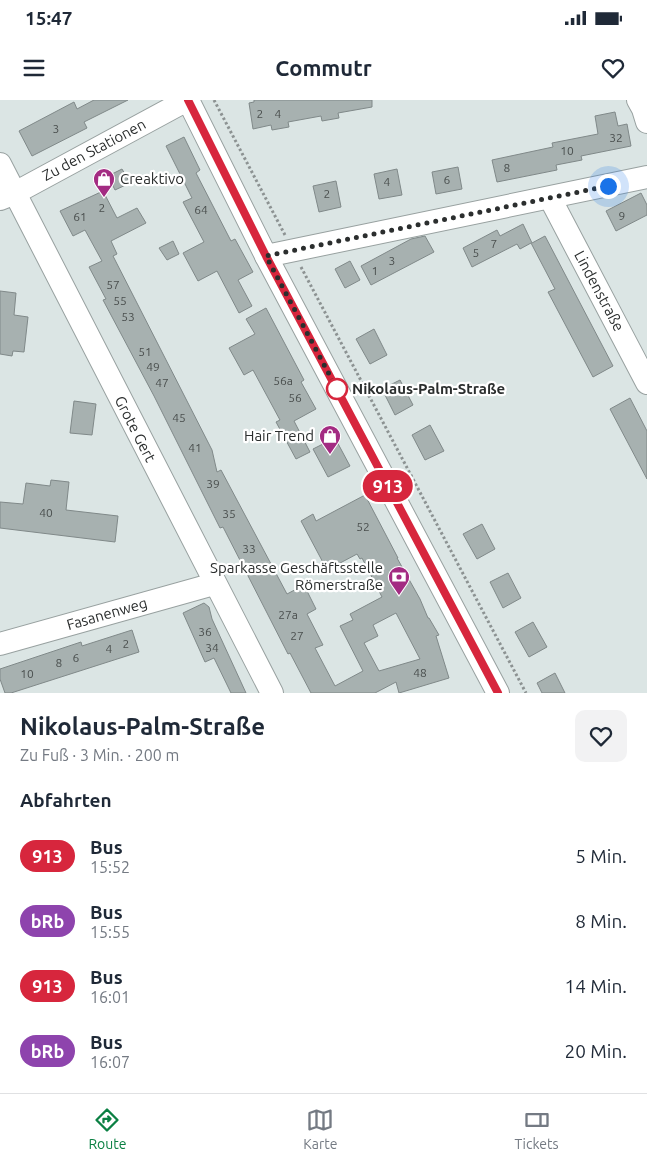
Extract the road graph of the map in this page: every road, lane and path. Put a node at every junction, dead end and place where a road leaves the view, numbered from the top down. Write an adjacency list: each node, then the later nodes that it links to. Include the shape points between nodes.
1 (187, 100): 7 (street, Zu den Stationen); 10 (street)
2 (214, 100): 9 (path)
3 (638, 100): 4 (street)
4 (647, 122)
5 (0, 164): 7 (street, Grote Gert)
6 (647, 177): 8 (street)
7 (8, 196): 12 (street, Grote Gert)
8 (550, 198): 9 (street); 11 (street, Lindenstraße)
9 (293, 251): 10 (street); 16 (path)
10 (266, 256): 14 (street)
11 (647, 383)
12 (214, 584): 13 (street, Fasanenweg); 15 (street, Grote Gert)
13 (0, 644)
14 (496, 692)
15 (272, 693)
16 (526, 693)

